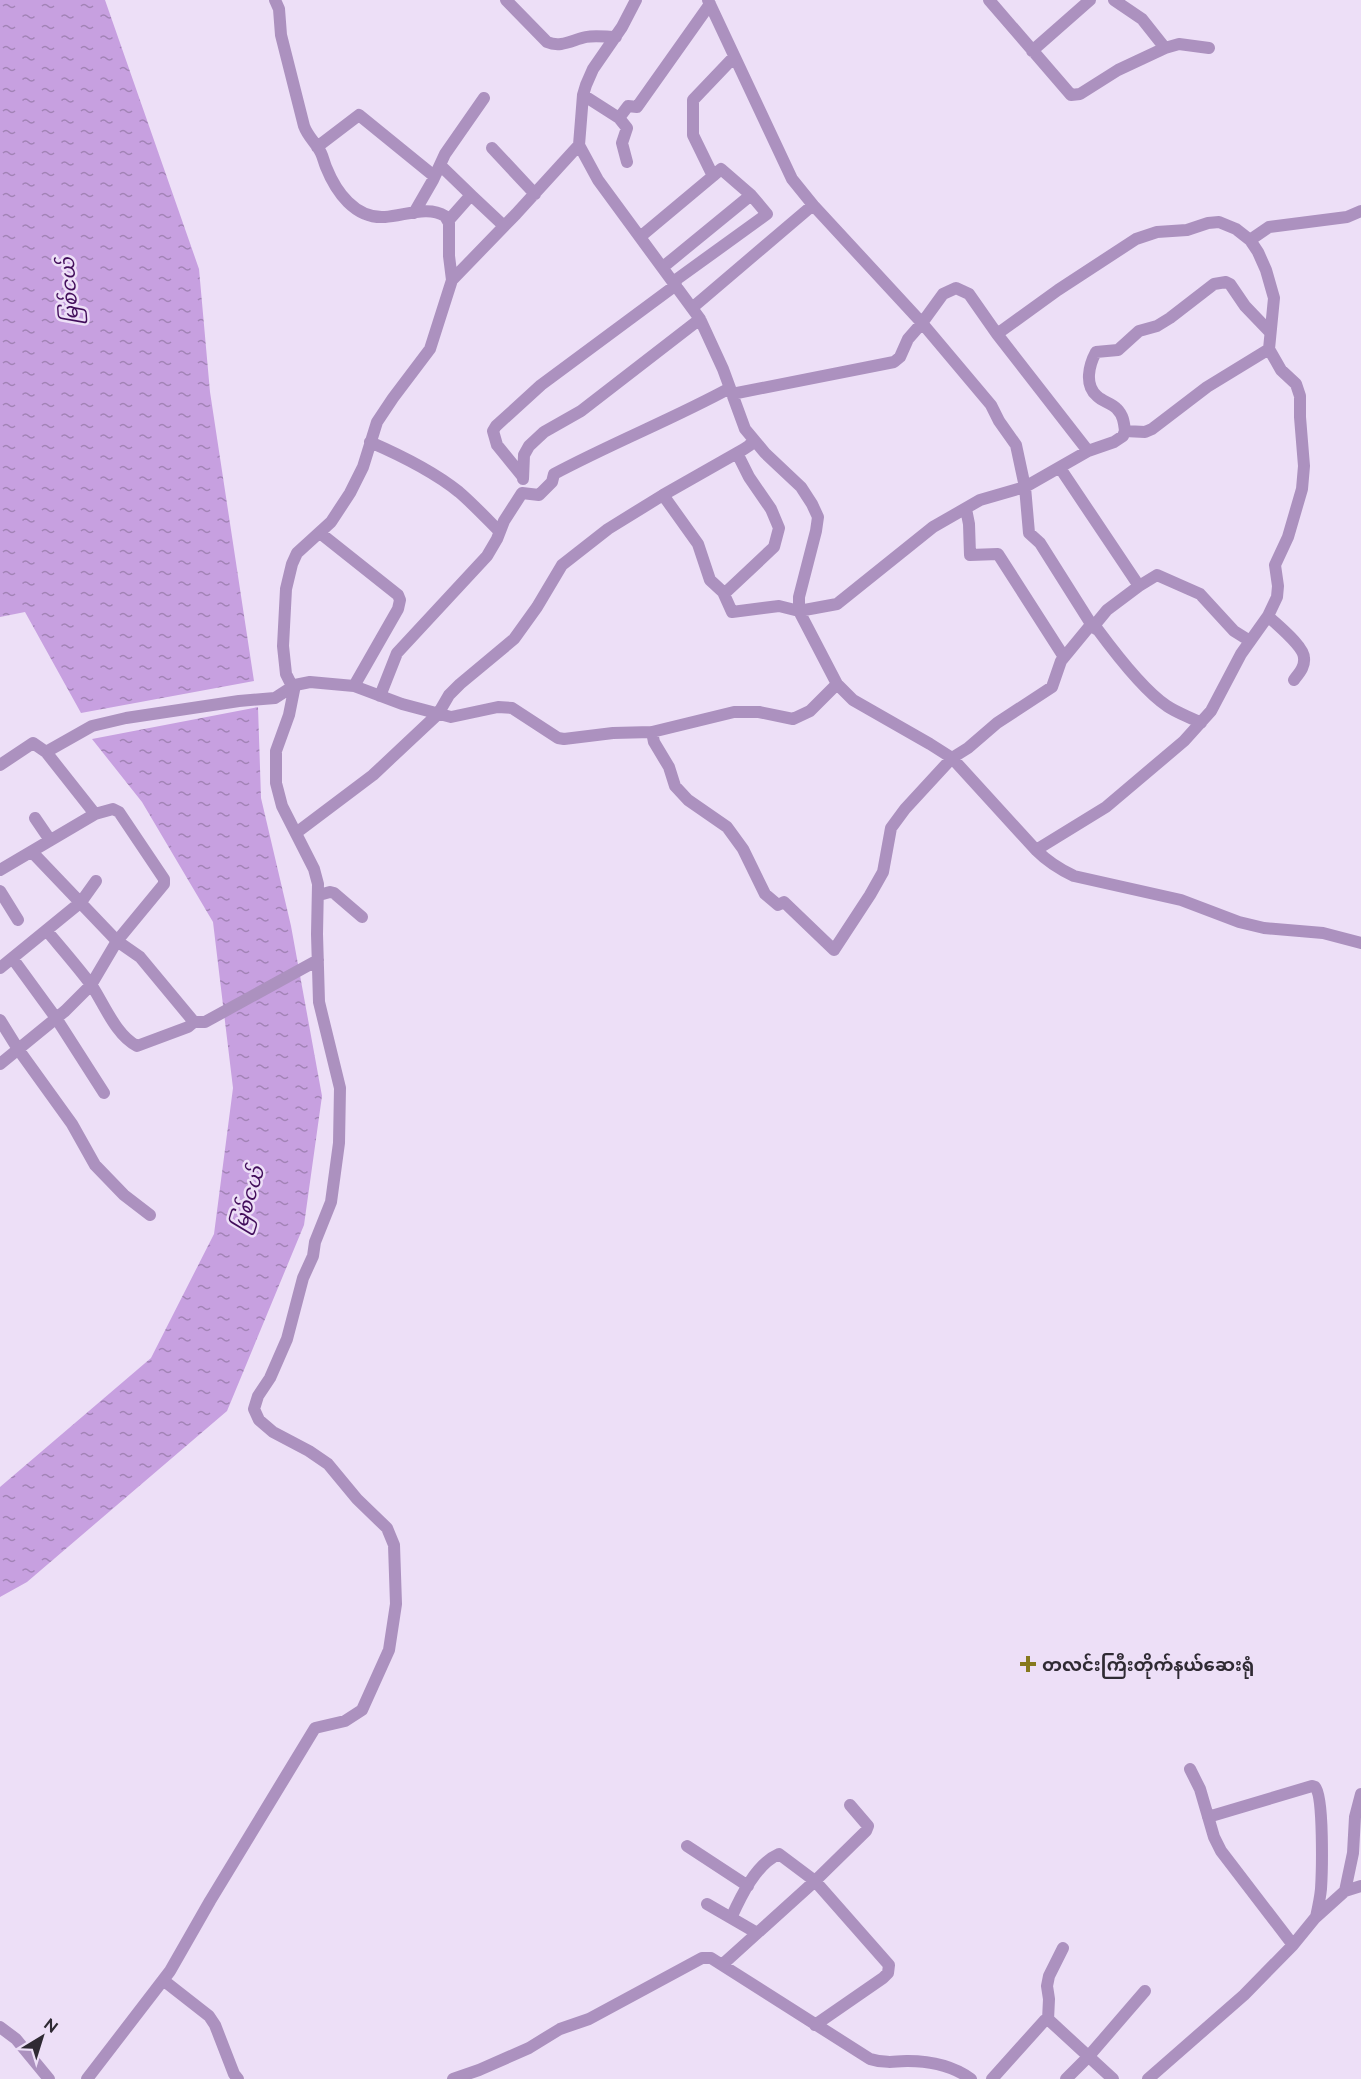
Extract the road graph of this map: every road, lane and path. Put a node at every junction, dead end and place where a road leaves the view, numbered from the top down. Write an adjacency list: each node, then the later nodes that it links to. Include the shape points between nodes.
1 (275, 0): 17 (street, via 304,126)
2 (506, 0): 8 (street, via 553,45 587,37)
3 (636, 0): 8 (street)
4 (989, 0): 11 (street)
5 (1090, 0): 11 (street)
6 (1114, 0): 9 (street, via 1142,19)
7 (709, 2): 12 (street); 15 (street, via 637,107 628,106)
8 (616, 37): 13 (street, via 593,69)
9 (1165, 48): 10 (street, via 1179,44); 11 (street, via 1075,96)
10 (1209, 48)
11 (1032, 51)
12 (734, 57): 21 (street, via 693,100 693,135); 25 (street, via 788,172)
13 (583, 95): 15 (street); 16 (street)
14 (484, 98): 20 (street)
15 (619, 118): 19 (street, via 627,128 622,143)
16 (579, 145): 22 (street); 30 (street, via 598,180)
17 (317, 147): 20 (street, via 359,115); 27 (street, via 351,207 383,217)
18 (492, 148): 22 (street)
19 (627, 162)
20 (437, 170): 23 (street); 27 (street)
21 (713, 177): 24 (street, via 721,169); 30 (street)
22 (535, 194): 29 (street)
23 (471, 195): 28 (street); 29 (street)
24 (751, 195): 32 (street); 34 (street, via 767,214)
25 (813, 205): 35 (street); 37 (street)
26 (1361, 211): 31 (street, via 1347,217 1269,227)
27 (414, 213): 28 (street, via 440,213)
28 (448, 221): 33 (street)
29 (504, 226): 33 (street)
30 (640, 237): 32 (street)
31 (1250, 240): 38 (street, via 1266,270 1274,298); 39 (street, via 1219,222 1136,238)
32 (663, 267): 34 (street)
33 (452, 280): 44 (street, via 430,350 385,410)
34 (675, 283): 35 (street); 48 (street, via 541,385 496,426 493,431 497,445)
35 (692, 308): 36 (street)
36 (700, 320): 41 (street); 48 (street, via 581,411 544,432 524,455)
37 (922, 322): 39 (street, via 943,294 956,288 969,294); 41 (street, via 894,362); 49 (street, via 991,405 1013,439)
38 (1269, 330): 40 (street); 42 (street, via 1230,285 1220,282 1157,326 1139,331 1118,350 1096,352 1090,370 1091,385 1095,395 1124,418)
39 (997, 334): 45 (street)
40 (1269, 349): 42 (street, via 1207,387 1152,429); 58 (street, via 1281,370 1296,384 1300,396 1304,466 1300,502 1275,565 1277,597)
41 (731, 391): 43 (street, via 745,429); 50 (street, via 554,474 552,482 539,495)
42 (1125, 431): 45 (street, via 1114,442)
43 (753, 439): 46 (street); 57 (street, via 801,487 818,517)
44 (370, 442): 53 (street, via 440,478); 54 (street, via 350,493)
45 (1088, 452): 47 (street)
46 (737, 453): 51 (street); 56 (street, via 779,528 774,547)
47 (1059, 468): 49 (street); 55 (street)
48 (523, 477): 50 (street)
49 (1025, 487): 52 (street, via 980,500); 59 (street, via 1029,533 1040,543)
50 (522, 494): 53 (street)
51 (663, 495): 56 (street, via 698,544 712,584); 67 (street, via 608,529 562,565 514,639 460,684)
52 (966, 509): 57 (street, via 922,535 837,604); 61 (street, via 970,555 998,554)
53 (500, 531): 66 (street, via 487,556 397,653)
54 (320, 533): 64 (street, via 297,553 286,589 284,661 286,674); 65 (street, via 400,600)
55 (1139, 586): 59 (street, via 1107,610); 60 (street, via 1157,575 1200,594 1234,631)
56 (724, 594): 57 (street, via 732,612 779,606)
57 (799, 611): 63 (street)
58 (1268, 616): 60 (street); 62 (street, via 1302,650 1303,667)
59 (1093, 627): 61 (street); 68 (street, via 1158,699)
60 (1250, 641): 68 (street)
61 (1064, 657): 71 (street, via 1052,687)
62 (1294, 680)
63 (837, 684): 69 (street, via 810,711 793,719 734,712); 71 (street, via 853,700)
64 (294, 685): 65 (street, via 310,682); 70 (street, via 275,698 239,700 92,726); 75 (street, via 275,769 282,806)
65 (354, 686): 66 (street)
66 (380, 696): 67 (street)
67 (438, 714): 69 (street, via 451,717 498,707 512,708 564,740); 75 (street, via 373,775)
68 (1201, 723): 77 (street, via 1106,807)
69 (651, 732): 71 (street, via 675,786 727,827 743,849 765,894 778,905 784,902 834,951 883,872 891,828)
70 (46, 752): 72 (street, via 33,743); 73 (street)
71 (951, 758): 77 (street)
72 (0, 765)
73 (95, 814): 76 (street); 87 (street, via 113,809 118,812 165,882)
74 (35, 818): 76 (street)
75 (296, 833): 82 (street, via 314,869)
76 (50, 840): 78 (street)
77 (1036, 850): 88 (street, via 1048,862 1074,876 1181,900 1264,928 1323,933)
78 (32, 852): 79 (street); 83 (street)
79 (0, 870)
80 (96, 881): 83 (street)
81 (0, 891): 85 (street)
82 (319, 895): 84 (street, via 334,892); 90 (street)
83 (81, 902): 86 (street); 87 (street)
84 (362, 917)
85 (18, 920)
86 (47, 931): 89 (street); 92 (street)
87 (117, 941): 92 (street); 95 (street, via 140,957)
88 (1361, 943)
89 (13, 959): 91 (street); 93 (street)
90 (318, 960): 95 (street); 116 (street, via 320,1002 341,1098 335,1174 330,1202 317,1235 314,1256 303,1278 287,1339 254,1409 259,1420 273,1432 328,1464 387,1528 395,1557 392,1638 362,1710 345,1721 315,1728)
91 (0, 968)
92 (91, 985): 93 (street); 95 (street, via 124,1036 137,1046)
93 (56, 1018): 96 (street); 98 (street)
94 (0, 1020): 96 (street)
95 (200, 1022)
96 (18, 1049): 97 (street); 99 (street, via 100,1171)
97 (0, 1064)
98 (104, 1093)
99 (150, 1215)
100 (1190, 1769): 103 (street)
101 (1361, 1794): 108 (street)
102 (850, 1805): 105 (street, via 868,1828)
103 (1208, 1816): 111 (street, via 1312,1786 1318,1790 1321,1888); 113 (street, via 1221,1851)
104 (687, 1846): 106 (street)
105 (815, 1881): 106 (street, via 779,1854); 112 (street); 119 (street, via 890,1970)
106 (748, 1886): 110 (street)
107 (1361, 1886): 108 (street)
108 (1345, 1891): 111 (street)
109 (706, 1904): 110 (street)
110 (731, 1918): 112 (street)
111 (1315, 1918): 113 (street)
112 (757, 1933): 115 (street)
113 (1293, 1945): 131 (street, via 1244,1995)
114 (1063, 1948): 118 (street, via 1049,1976)
115 (723, 1964): 119 (street); 122 (street, via 702,1958 590,2019 560,2029)
116 (164, 1980): 124 (street); 125 (street, via 209,2016)
117 (1144, 1991): 121 (street)
118 (1048, 2020): 121 (street); 128 (street, via 1041,2022)
119 (815, 2025): 127 (street, via 875,2061 937,2064)
120 (0, 2027): 123 (street, via 16,2039)
121 (1088, 2057): 129 (street); 130 (street)
122 (472, 2076): 126 (street)
123 (49, 2079)
124 (87, 2079)
125 (238, 2079)
126 (453, 2079)
127 (971, 2079)
128 (992, 2079)
129 (1066, 2079)
130 (1113, 2079)
131 (1148, 2079)

